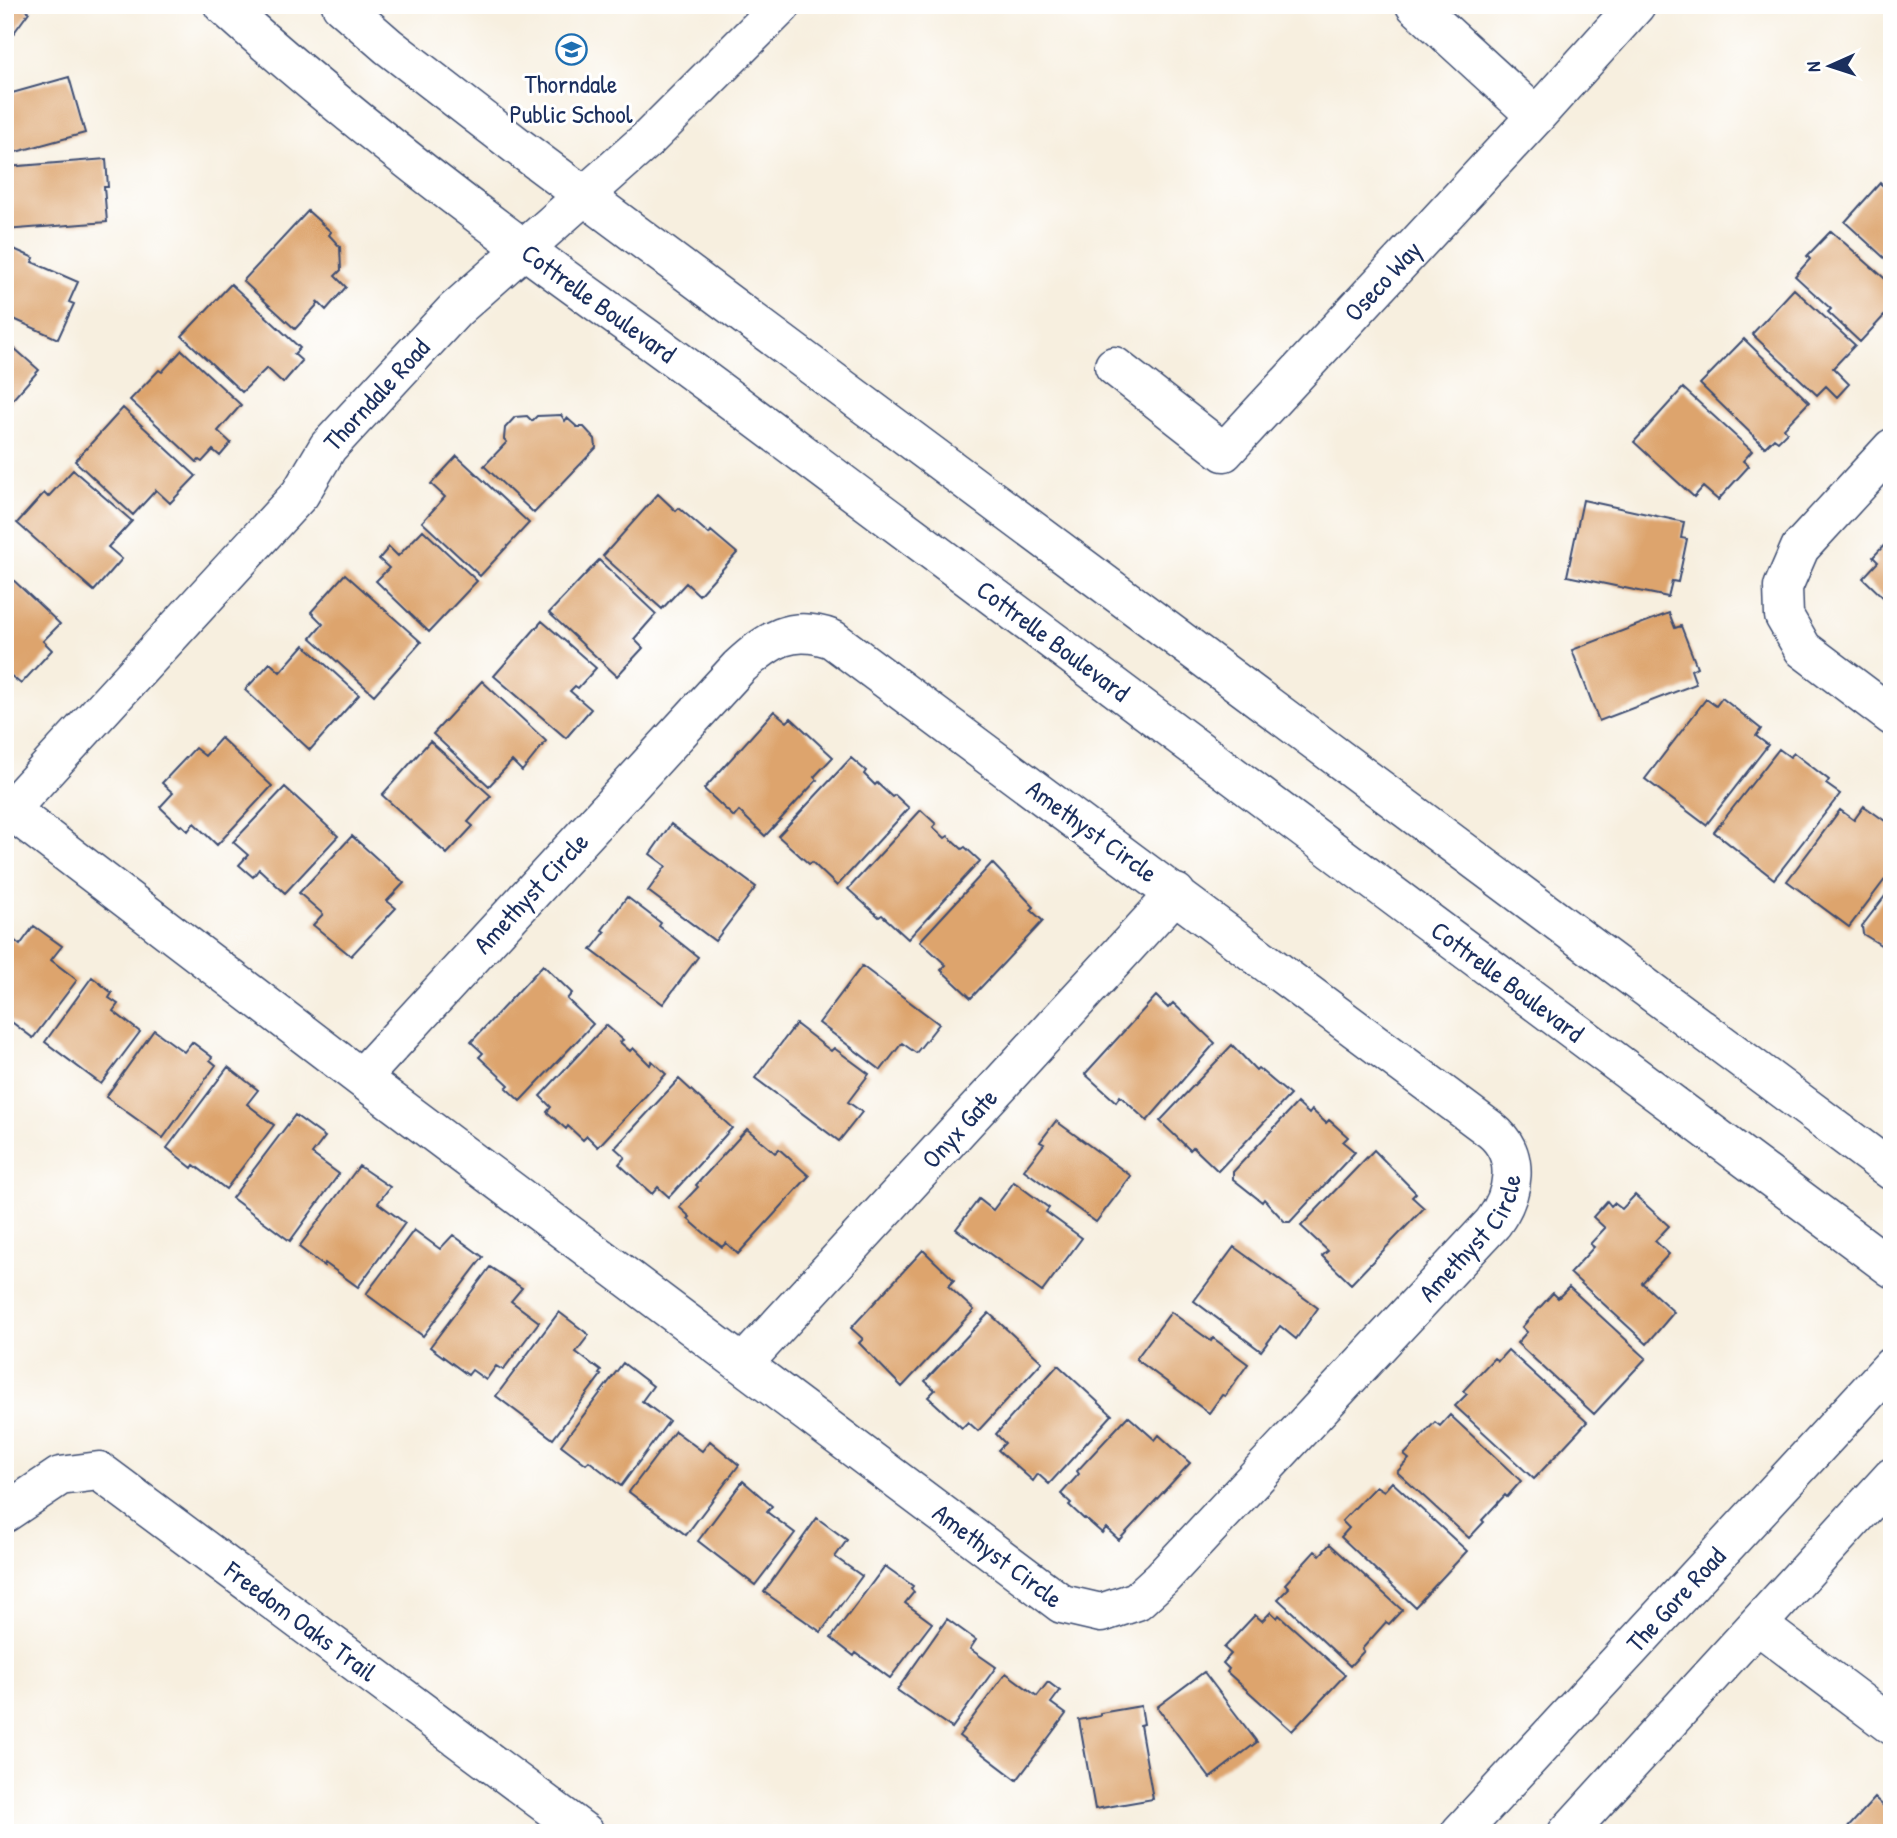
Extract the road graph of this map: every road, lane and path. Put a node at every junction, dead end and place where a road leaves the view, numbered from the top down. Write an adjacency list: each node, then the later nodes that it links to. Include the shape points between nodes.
1 (223, 5): 8 (street, Cottrelle Boulevard, via 307,80)
2 (341, 5): 7 (street)
3 (782, 5): 7 (street, Thorndale Road, via 648,139)
4 (1415, 5): 6 (street)
5 (1636, 5): 6 (street, Oseco Way)
6 (1536, 116): 9 (street, Oseco Way, via 1224,452)
7 (584, 195): 8 (street, Thorndale Road); 15 (street)
8 (524, 249): 12 (street, Thorndale Road, via 455,310 328,447 300,494); 16 (street, Cottrelle Boulevard)
9 (1114, 366)
10 (1892, 448): 11 (street, via 1800,548 1783,587 1784,616 1803,649)
11 (1892, 716)
12 (7, 810): 14 (street, Amethyst Circle)
13 (1176, 893): 14 (street, Amethyst Circle, via 832,639 794,632 771,641 739,667); 17 (street, Onyx Gate); 17 (street, Amethyst Circle, via 1502,1138 1510,1152 1512,1175 1509,1197 1493,1223 1162,1578 1137,1601 1101,1613 1062,1604)
14 (361, 1078): 17 (street, Amethyst Circle)
15 (1892, 1171)
16 (1892, 1268)
17 (743, 1364)
18 (1892, 1366): 24 (street, The Gore Road)
19 (1892, 1476): 21 (street)
20 (5, 1513): 23 (street, Freedom Oaks Trail, via 60,1476 99,1471)
21 (1758, 1625): 22 (street); 25 (street)
22 (1889, 1717)
23 (585, 1833)
24 (1460, 1833)
25 (1567, 1833)

